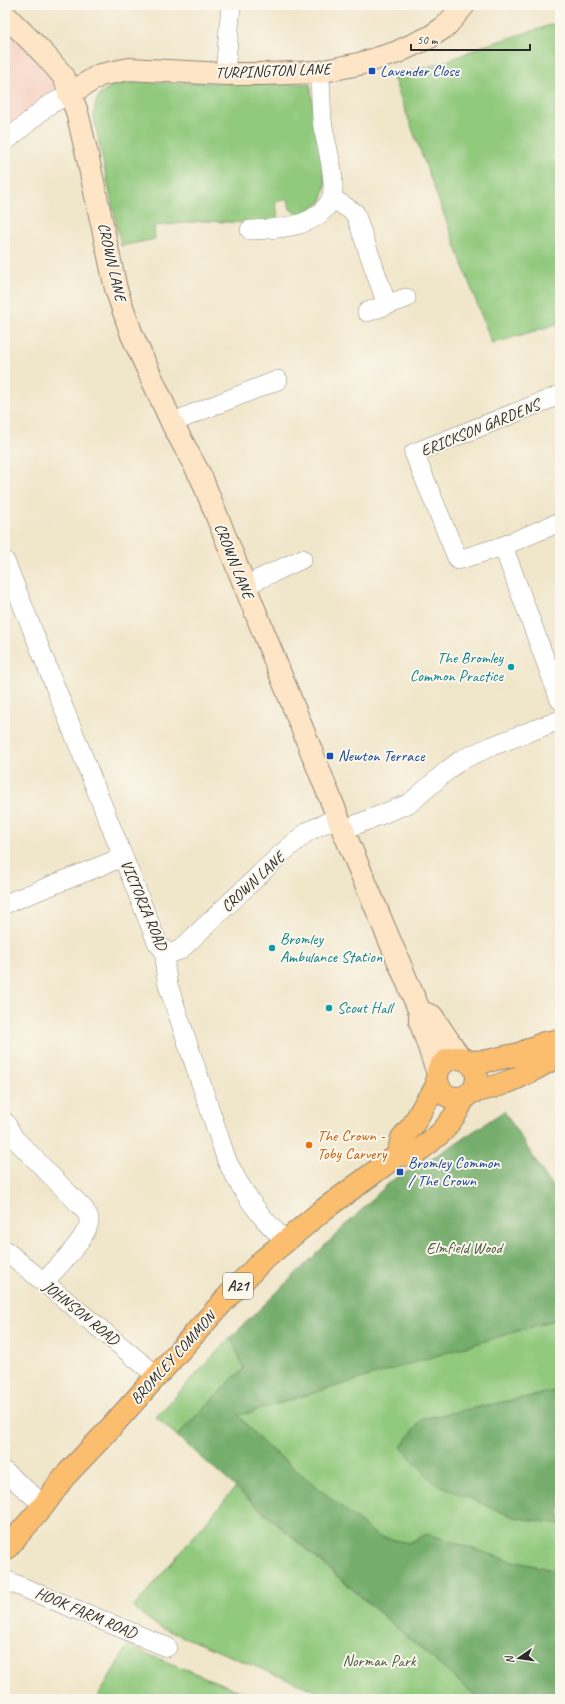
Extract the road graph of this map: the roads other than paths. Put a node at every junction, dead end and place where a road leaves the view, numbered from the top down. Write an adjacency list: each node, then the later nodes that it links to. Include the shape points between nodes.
1 (231, 5): 5 (street)
2 (464, 5): 4 (street, TURPINGTON LANE, via 446,26 417,44 358,64)
3 (5, 14): 6 (street, CROWN LANE, via 64,77)
4 (319, 72): 5 (street, TURPINGTON LANE); 8 (street, via 321,114 333,177)
5 (225, 74): 6 (street, TURPINGTON LANE, via 129,68 100,75)
6 (69, 94): 7 (street, via 47,106); 15 (street, CROWN LANE, via 77,112 93,177 116,289 132,335)
7 (5, 142)
8 (332, 198): 9 (street, via 322,212 310,220 275,229); 11 (street, via 354,213)
9 (250, 230)
10 (406, 298): 11 (street)
11 (388, 305): 12 (street)
12 (367, 312)
13 (278, 380): 15 (street)
14 (560, 395): 17 (street, ERICKSON GARDENS, via 414,453 458,560)
15 (172, 423): 20 (street, CROWN LANE, via 202,479)
16 (560, 522): 17 (street)
17 (502, 546): 21 (street)
18 (302, 560): 20 (street)
19 (5, 561): 24 (street, VICTORIA ROAD)
20 (244, 586): 23 (street, CROWN LANE)
21 (560, 700)
22 (560, 720): 23 (street, via 461,760 410,803)
23 (340, 823): 26 (street, CROWN LANE, via 307,832 180,950); 27 (street)
24 (123, 857): 25 (street); 26 (street, VICTORIA ROAD, via 157,942)
25 (5, 904)
26 (166, 953): 34 (street, VICTORIA ROAD, via 168,985 227,1161 244,1193)
27 (420, 1012): 29 (street, via 432,1016); 30 (street, via 420,1021)
28 (560, 1040): 29 (main road, via 544,1043 519,1054 487,1061); 31 (main road, via 553,1060 509,1082)
29 (464, 1060): 30 (main road, via 446,1061); 31 (main road, via 473,1067 477,1077 476,1086)
30 (437, 1078): 31 (main road, via 447,1096 454,1099); 33 (main road, via 430,1097 402,1138)
31 (468, 1095): 33 (main road, BROMLEY COMMON / A21, via 442,1132 415,1154)
32 (5, 1122): 36 (street, via 14,1138 84,1209 89,1220 82,1238)
33 (398, 1155): 34 (main road, BROMLEY COMMON / A21, via 323,1210)
34 (286, 1241): 37 (main road, BROMLEY COMMON / A21, via 231,1293)
35 (5, 1250): 36 (street, JOHNSON ROAD)
36 (44, 1282): 37 (street, JOHNSON ROAD)
37 (157, 1376): 39 (main road, BROMLEY COMMON / A21, via 64,1476)
38 (5, 1472): 39 (street)
39 (44, 1505): 40 (main road, BROMLEY COMMON / A21)
40 (5, 1550)
41 (5, 1580): 42 (street, HOOK FARM ROAD)
42 (167, 1647)

